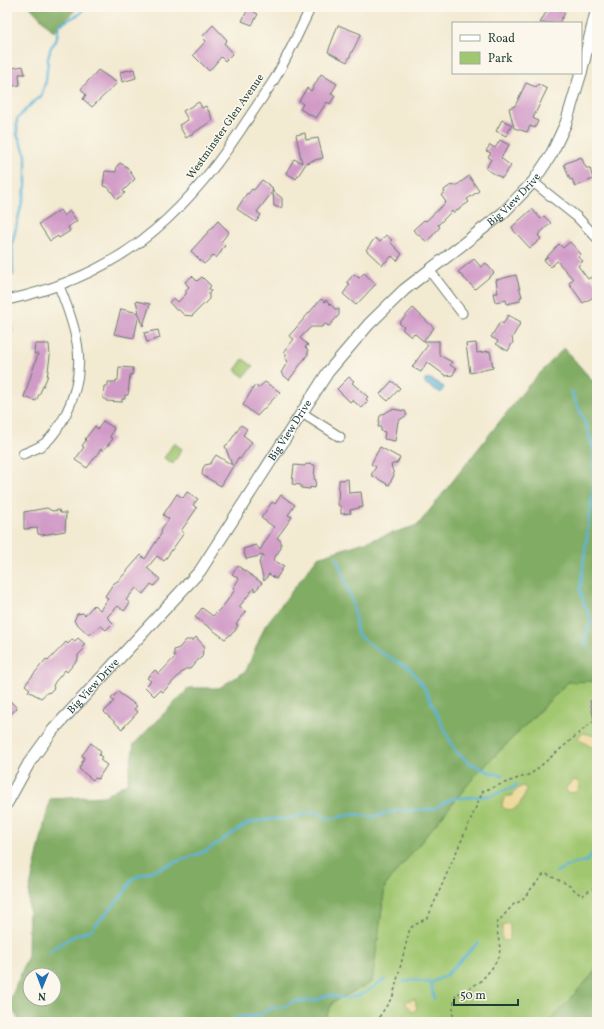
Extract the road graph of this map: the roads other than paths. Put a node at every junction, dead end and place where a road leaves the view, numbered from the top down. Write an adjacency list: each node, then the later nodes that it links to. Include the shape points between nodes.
1 (311, 7): 8 (street, Westminster Glen Avenue, via 274,80 223,156 192,195 166,222 126,252 83,277)
2 (597, 8): 3 (street, Big View Drive)
3 (582, 69)
4 (581, 74): 5 (street, Big View Drive, via 566,123 551,155)
5 (533, 182): 6 (street, via 577,217); 7 (street, Big View Drive, via 503,213)
6 (597, 238)
7 (429, 270): 10 (street); 11 (street, Big View Drive, via 369,324 328,372)
8 (59, 286): 9 (street, Westminster Glen Avenue); 13 (street, via 76,334 79,369 77,386 57,431 45,443)
9 (7, 300)
10 (462, 313)
11 (302, 413): 12 (street); 14 (street, Big View Drive, via 200,571 53,730 29,763)
12 (340, 437)
13 (23, 454)
14 (7, 804)

